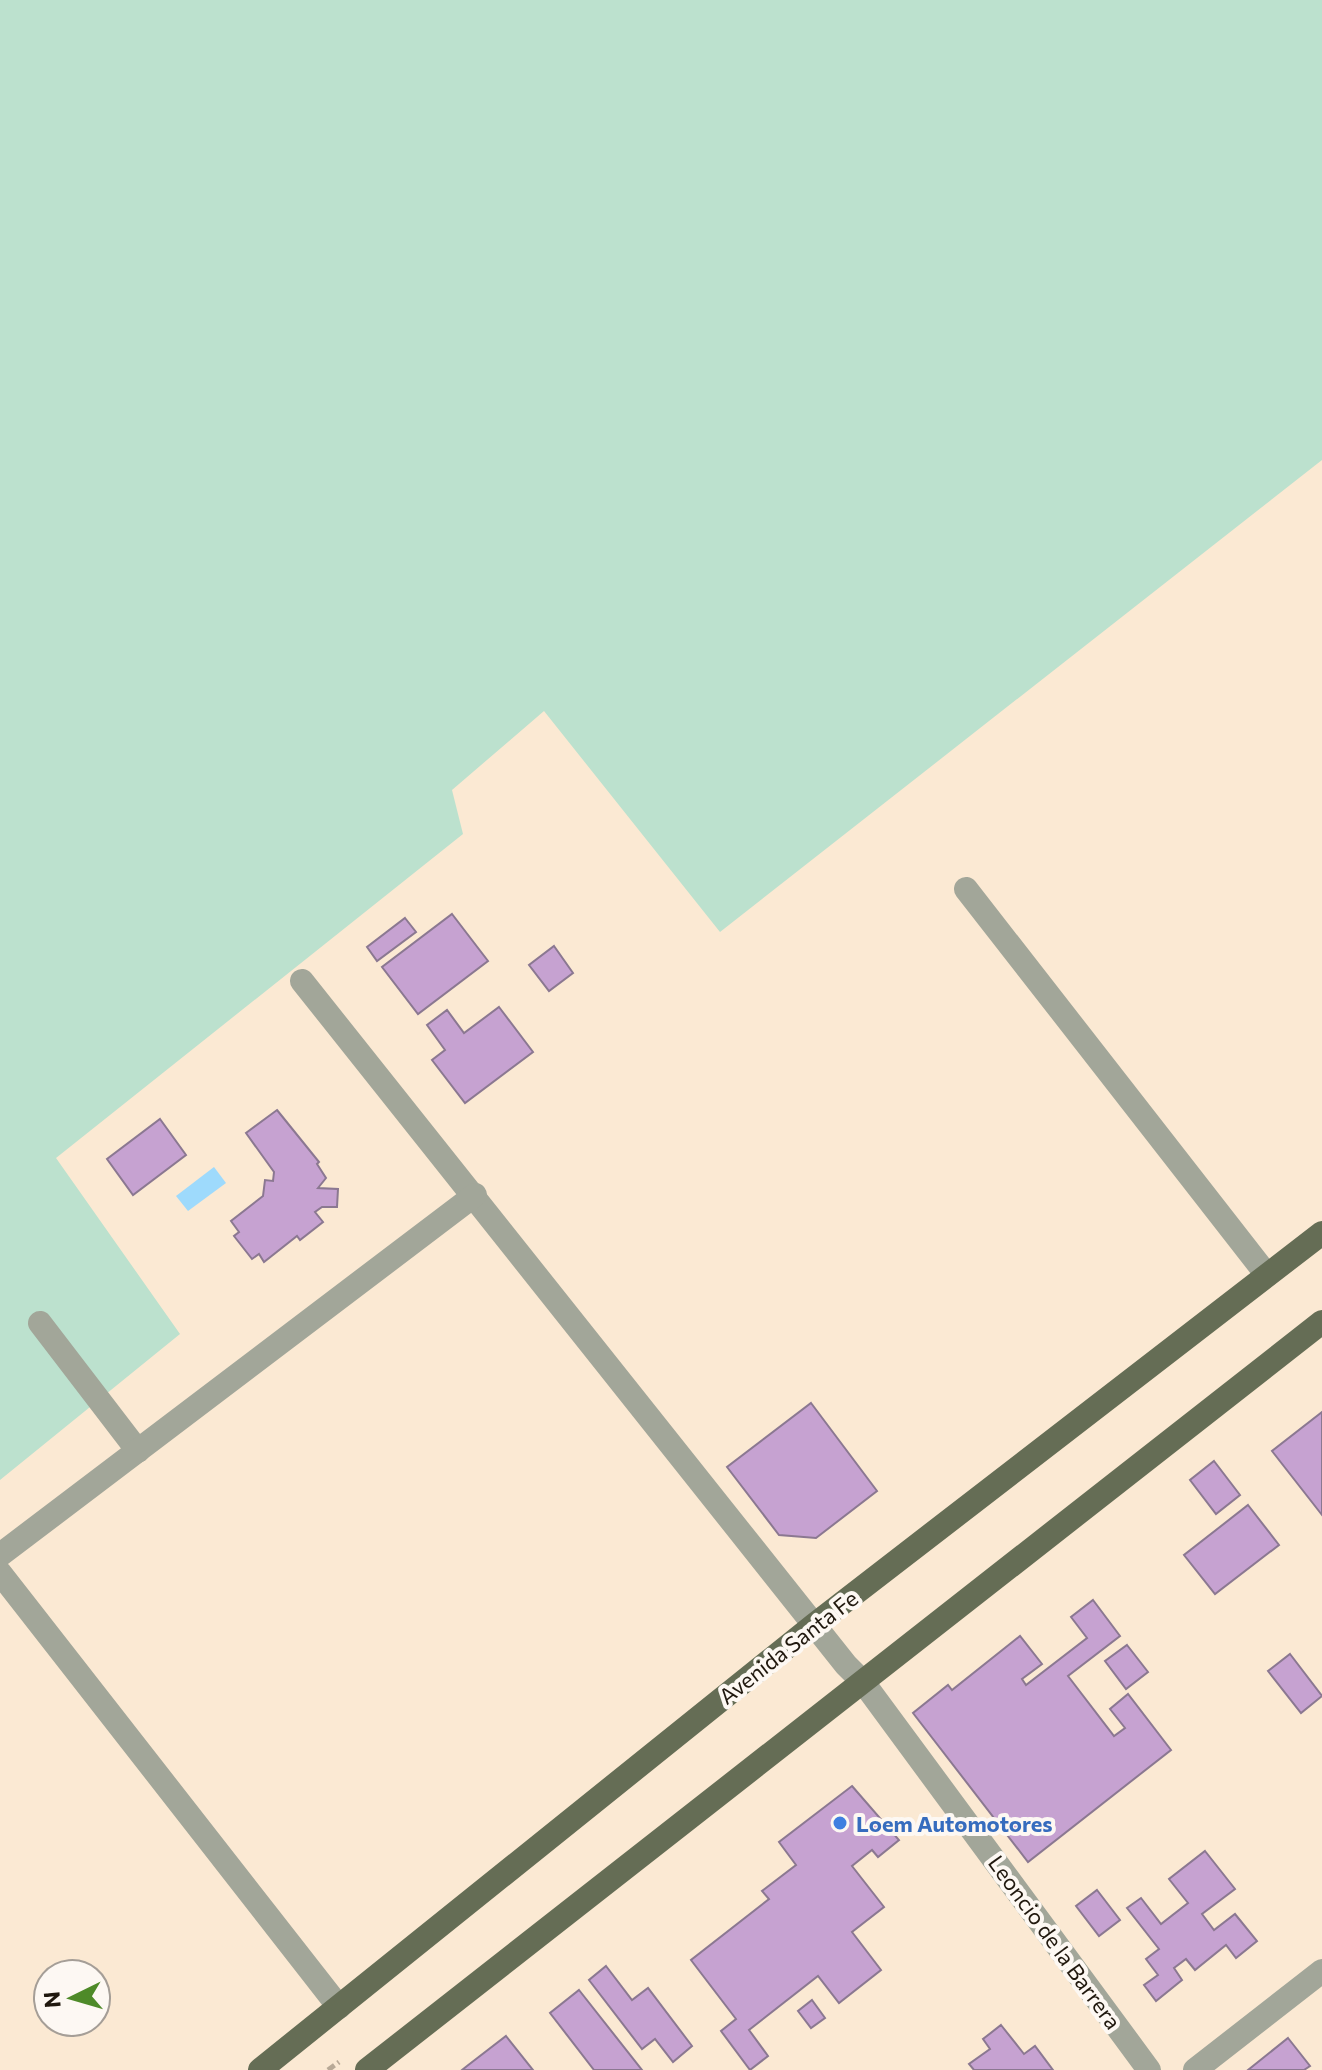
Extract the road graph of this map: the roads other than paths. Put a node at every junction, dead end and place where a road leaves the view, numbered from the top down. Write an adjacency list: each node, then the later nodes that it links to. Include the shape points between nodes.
1 (966, 889): 5 (street)
2 (302, 981): 3 (street, Leoncio de la Barrera)
3 (475, 1195): 8 (street); 11 (street, Leoncio de la Barrera)
4 (1322, 1233): 5 (main road, Avenida Santa Fe)
5 (1267, 1275): 11 (main road, Avenida Santa Fe)
6 (1322, 1322): 12 (main road)
7 (40, 1323): 8 (street)
8 (138, 1451): 9 (street)
9 (0, 1555)
10 (0, 1573): 14 (street)
11 (814, 1625): 12 (street, Leoncio de la Barrera); 14 (main road, Avenida Santa Fe)
12 (863, 1682): 15 (main road); 17 (street, Leoncio de la Barrera)
13 (1322, 1971): 18 (street)
14 (339, 2007): 16 (main road, Avenida Santa Fe)
15 (373, 2068)
16 (260, 2070)
17 (1149, 2070)
18 (1195, 2070)

